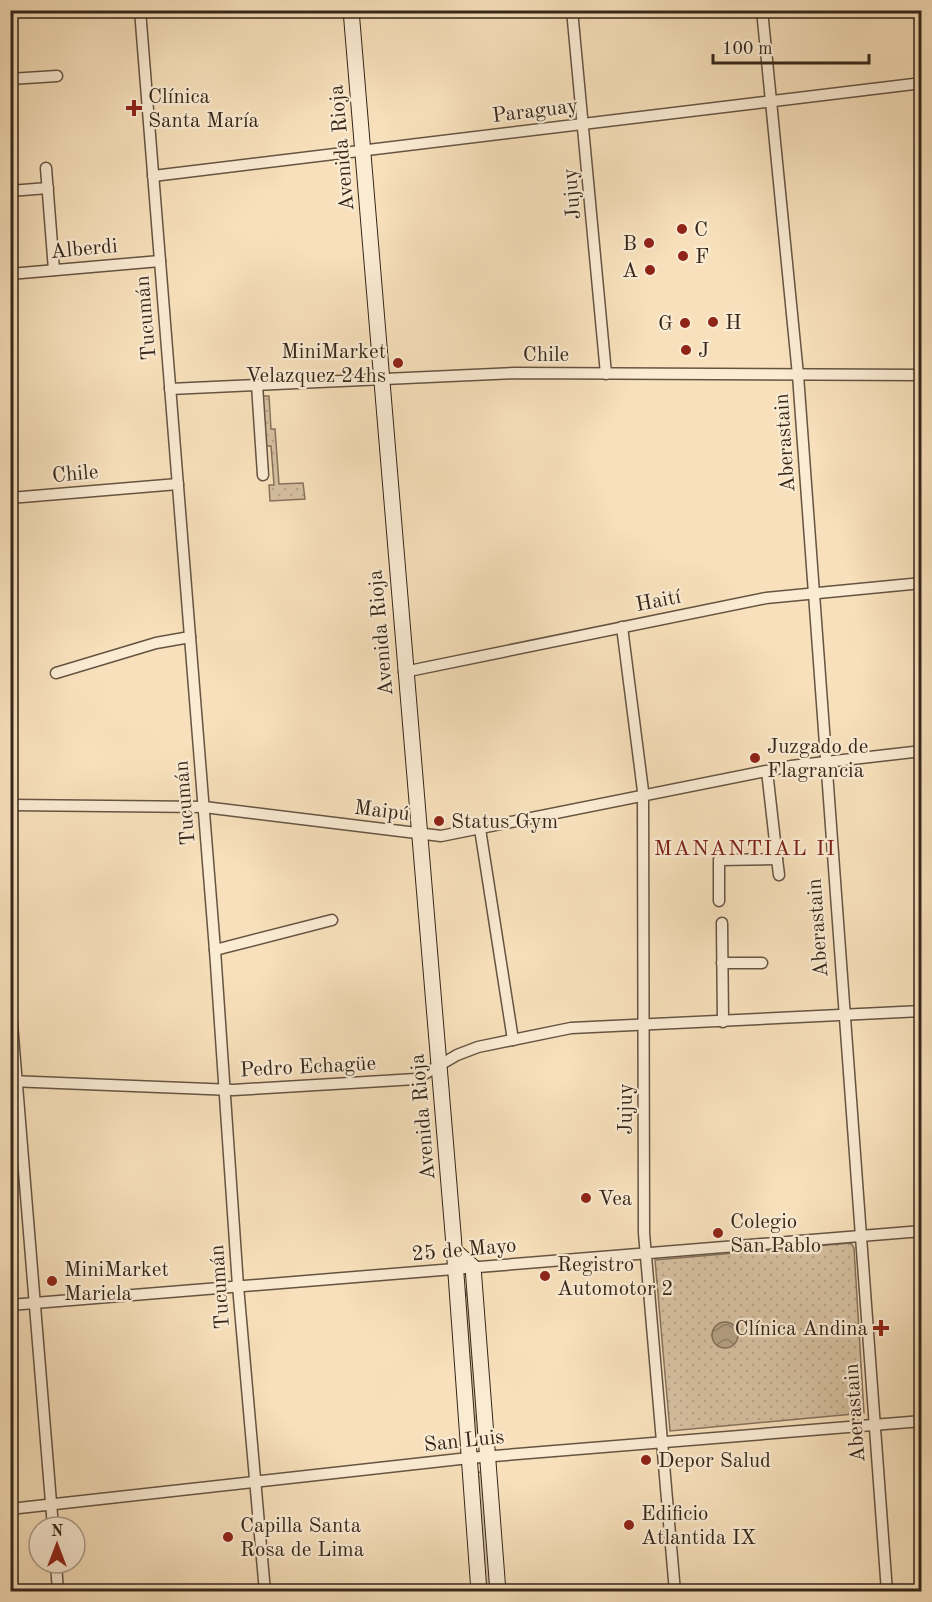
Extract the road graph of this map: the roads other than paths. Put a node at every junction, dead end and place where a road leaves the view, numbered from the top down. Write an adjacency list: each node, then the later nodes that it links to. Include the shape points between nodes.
1 (140, 10): 14 (street, Tucumán)
2 (351, 10): 12 (main road, Avenida Rioja)
3 (572, 10): 11 (street, Jujuy)
4 (762, 10): 10 (street, Aberastain)
5 (919, 10): 6 (street)
6 (921, 31)
7 (57, 76): 8 (street)
8 (10, 79)
9 (921, 83): 10 (street, Paraguay)
10 (773, 100): 11 (street, Paraguay); 21 (street, Aberastain)
11 (584, 123): 12 (street, Paraguay); 20 (street, Jujuy)
12 (363, 150): 14 (street, Paraguay); 23 (main road, Avenida Rioja)
13 (46, 168): 15 (street)
14 (153, 176): 17 (street, Tucumán)
15 (48, 188): 16 (street); 18 (street)
16 (10, 191)
17 (160, 261): 18 (street, Alberdi); 25 (street, Tucumán)
18 (54, 270): 19 (street, Alberdi)
19 (10, 274)
20 (606, 374): 21 (street, Chile); 23 (street, Chile, via 515,373)
21 (798, 375): 22 (street, Chile); 30 (street, Aberastain)
22 (921, 375)
23 (380, 379): 24 (street, Chile); 34 (main road, Avenida Rioja)
24 (257, 384): 25 (street, Chile); 26 (street)
25 (170, 389): 27 (street, Tucumán)
26 (263, 475)
27 (178, 484): 28 (street, Chile); 32 (street, Tucumán)
28 (10, 498)
29 (921, 583): 30 (street, Haití)
30 (813, 592): 31 (street, Haití); 36 (street, Aberastain)
31 (622, 627): 34 (street, Haití); 38 (street, Jujuy)
32 (190, 638): 33 (street, via 156,643); 40 (street, Tucumán)
33 (56, 672)
34 (404, 672): 42 (main road, Avenida Rioja)
35 (921, 751): 36 (street, Maipú)
36 (825, 763): 37 (street, Maipú); 53 (street, Aberastain)
37 (767, 771): 38 (street, Maipú); 43 (street)
38 (643, 796): 41 (street, Maipú); 55 (street, Jujuy)
39 (10, 805): 40 (street, Maipú)
40 (204, 807): 42 (street, Maipú); 48 (street, Tucumán)
41 (480, 829): 42 (street, Maipú, via 441,836); 56 (street)
42 (418, 834): 57 (main road, Avenida Rioja)
43 (777, 859): 44 (street); 45 (street, via 719,860)
44 (779, 875)
45 (719, 901)
46 (332, 920): 48 (street)
47 (722, 922): 49 (street)
48 (215, 950): 59 (street, Tucumán)
49 (722, 963): 50 (street); 54 (street)
50 (762, 963)
51 (10, 999): 58 (street)
52 (921, 1011): 53 (street, Pedro Echagüe)
53 (843, 1016): 54 (street, Pedro Echagüe); 61 (street, Aberastain)
54 (723, 1022): 55 (street, Pedro Echagüe)
55 (645, 1025): 56 (street, Pedro Echagüe, via 571,1028); 63 (street, Jujuy)
56 (513, 1040): 57 (street, Pedro Echagüe, via 478,1047)
57 (439, 1066): 59 (street, Pedro Echagüe, via 416,1079); 62 (main road, Avenida Rioja)
58 (14, 1081): 59 (street, Pedro Echagüe); 67 (street)
59 (225, 1090): 66 (street, Tucumán)
60 (921, 1231): 61 (street, 25 de Mayo)
61 (860, 1236): 63 (street, 25 de Mayo); 70 (street, Aberastain)
62 (455, 1251): 64 (main road); 65 (main road, Avenida Rioja)
63 (646, 1253): 64 (street, 25 de Mayo); 71 (street, Jujuy)
64 (473, 1268): 65 (street, 25 de Mayo); 72 (main road)
65 (454, 1269): 66 (street, 25 de Mayo); 73 (main road, Avenida Rioja)
66 (238, 1286): 67 (street, 25 de Mayo); 74 (street, Tucumán)
67 (35, 1303): 68 (street, 25 de Mayo); 75 (street)
68 (10, 1305)
69 (921, 1421): 70 (street, San Luis)
70 (874, 1425): 71 (street, San Luis); 84 (street, Aberastain)
71 (662, 1442): 72 (street, San Luis); 83 (street, Jujuy)
72 (488, 1456): 73 (street, San Luis); 82 (main road)
73 (469, 1458): 74 (street, San Luis); 81 (main road, Avenida Rioja)
74 (255, 1482): 75 (street, San Luis); 80 (street, Tucumán)
75 (51, 1504): 76 (street, San Luis); 77 (street)
76 (10, 1509)
77 (52, 1515)
78 (57, 1575): 79 (street)
79 (58, 1592)
80 (265, 1592)
81 (479, 1592)
82 (498, 1592)
83 (675, 1592)
84 (887, 1592)

